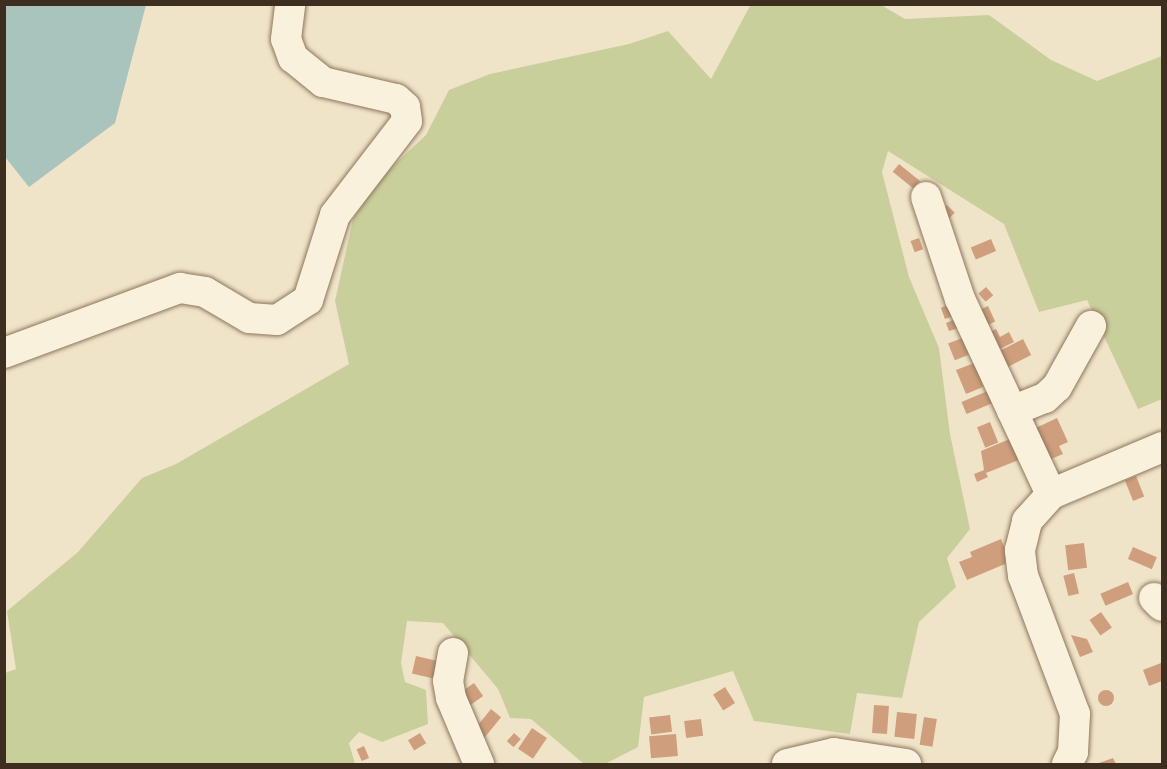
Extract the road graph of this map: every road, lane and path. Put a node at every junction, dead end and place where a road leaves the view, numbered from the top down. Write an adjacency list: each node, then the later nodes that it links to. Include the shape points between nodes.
1 (290, 4): 4 (street, via 285,39 293,58 323,82 396,99 405,107 407,121 335,215 308,300 278,320 249,318 206,292 180,288)
2 (926, 197): 5 (street, via 960,299)
3 (1091, 326): 5 (street, via 1057,387 1045,398)
4 (4, 354)
5 (1012, 411): 7 (street)
6 (1162, 447): 7 (street)
7 (1050, 494): 12 (street, via 1027,521 1020,550 1023,576 1075,714 1073,752)
8 (453, 653): 9 (street, via 448,681 451,698)
9 (479, 765)
10 (787, 765): 11 (street, via 834,753)
11 (906, 765)
12 (1067, 765)

